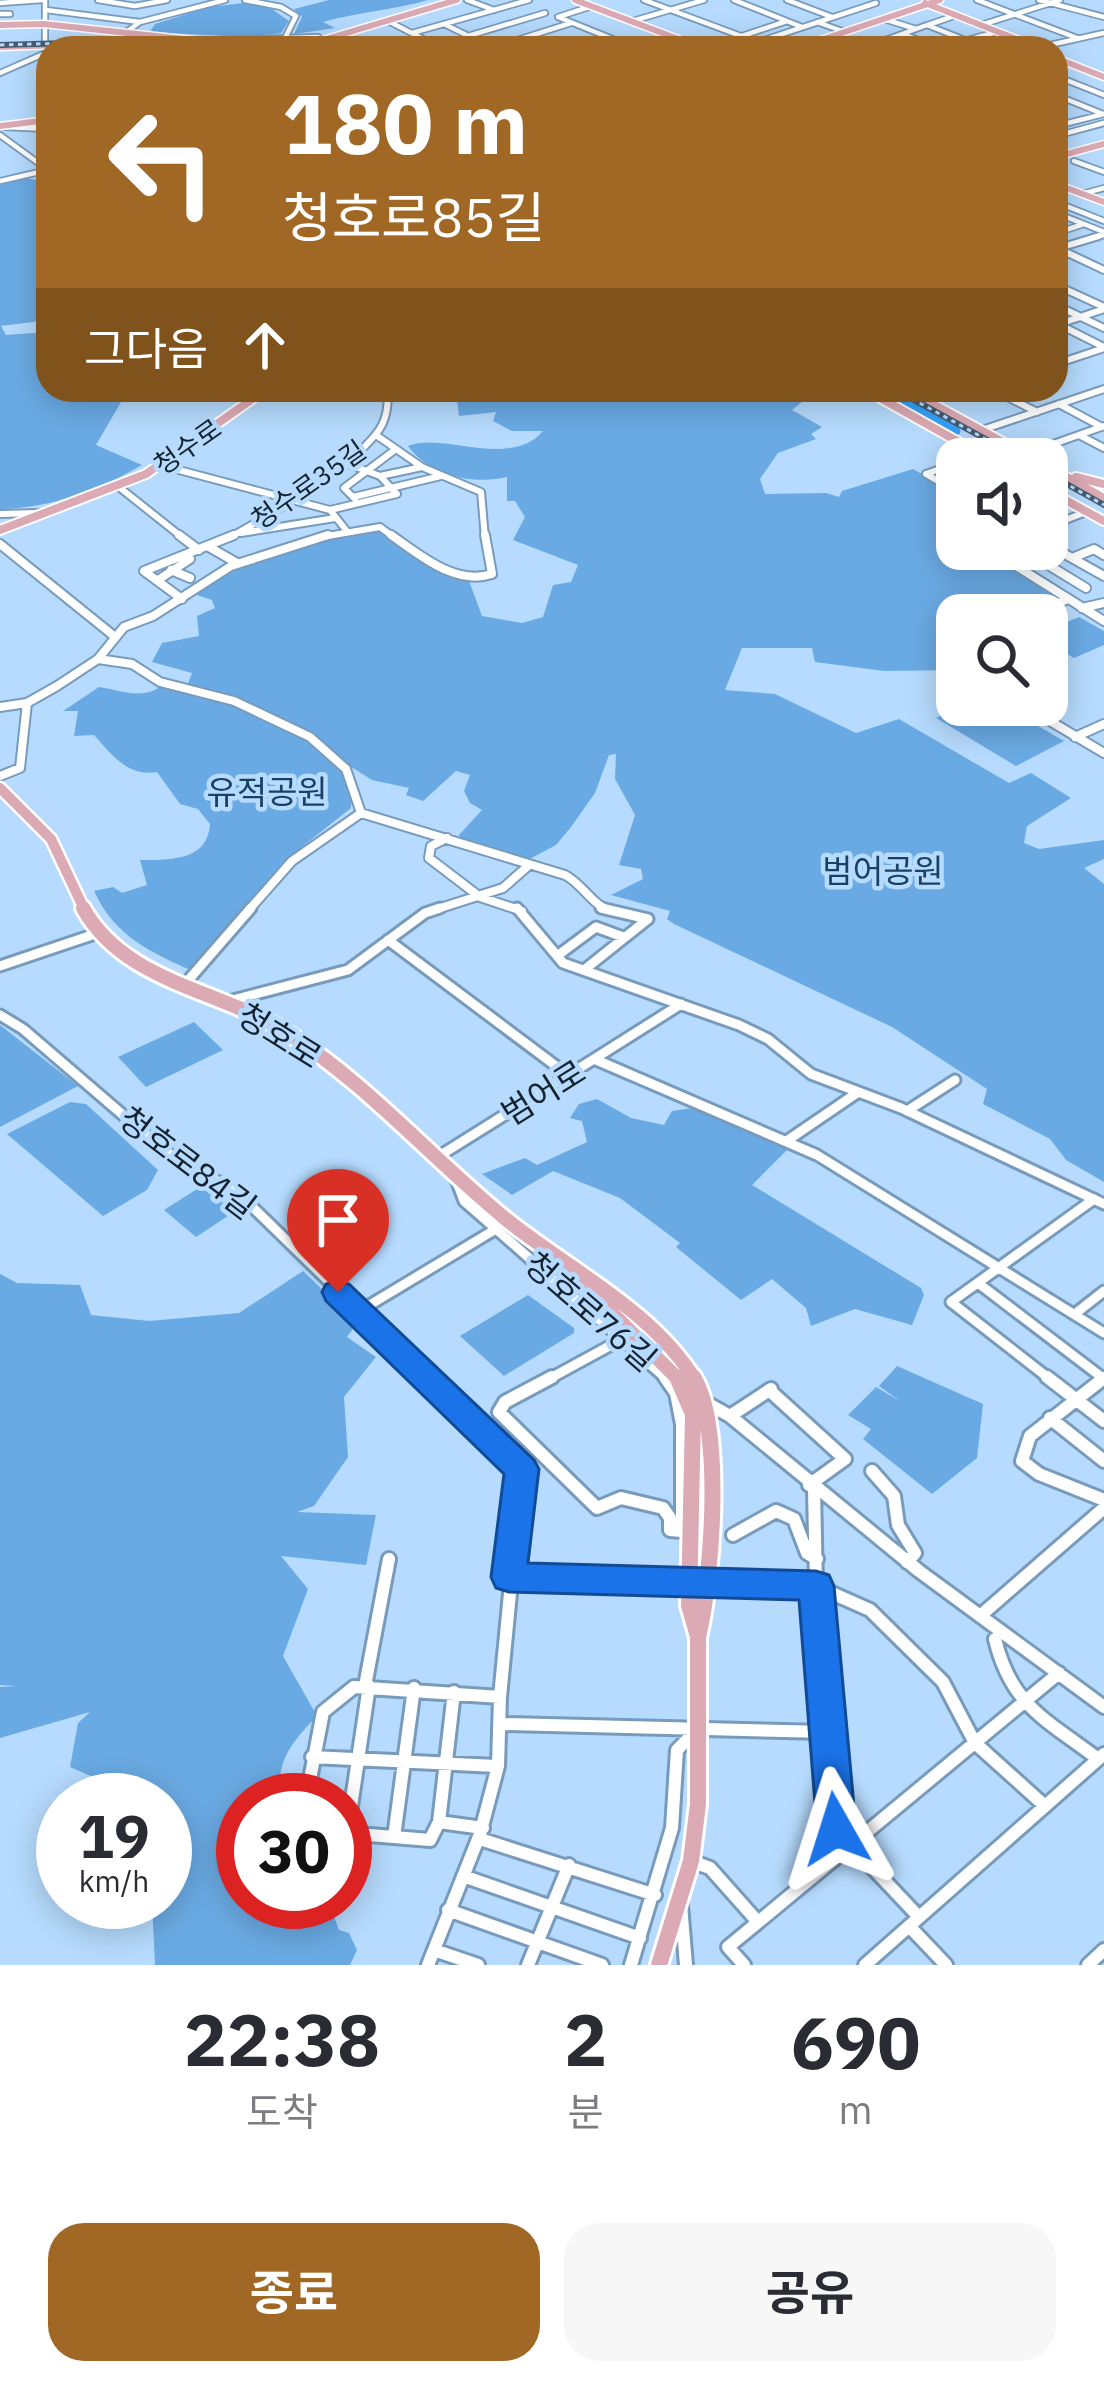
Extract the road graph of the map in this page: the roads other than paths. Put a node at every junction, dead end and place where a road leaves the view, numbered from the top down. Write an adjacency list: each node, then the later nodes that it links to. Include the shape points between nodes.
1 (43, 0): 19 (street); 30 (street)
2 (98, 0): 20 (street)
3 (225, 0): 29 (street)
4 (245, 0): 65 (street, via 291,12 297,22)
5 (445, 0): 66 (main road)
6 (457, 0): 45 (main road)
7 (467, 0): 31 (street)
8 (529, 0): 24 (street)
9 (579, 0): 27 (main road); 44 (main road)
10 (644, 0): 32 (street)
11 (704, 0): 32 (street)
12 (734, 0): 46 (street)
13 (790, 0): 28 (street)
14 (822, 0): 28 (street)
15 (940, 0): 25 (main road)
16 (976, 0): 38 (street)
17 (1040, 0): 26 (street)
18 (1060, 0): 26 (street)
19 (9, 1): 23 (street)
20 (114, 1): 21 (street); 36 (street)
21 (163, 1): 29 (street)
22 (873, 1): 37 (street); 40 (street)
23 (0, 2)
24 (520, 2): 31 (street); 33 (street)
25 (920, 3): 37 (main road); 41 (main road); 54 (main road)
26 (1050, 3): 38 (street); 42 (street)
27 (592, 6): 39 (street); 72 (main road)
28 (802, 6): 40 (street)
29 (178, 9): 47 (street)
30 (46, 10): 36 (street); 50 (street)
31 (494, 10): 51 (street)
32 (671, 10): 44 (street); 74 (street)
33 (545, 13): 39 (street); 69 (street)
34 (0, 14): 35 (street)
35 (10, 14)
36 (89, 14): 47 (street)
37 (900, 14): 43 (main road)
38 (1015, 15): 54 (street); 83 (street)
39 (558, 17): 48 (street)
40 (832, 17): 49 (street)
41 (951, 17): 52 (street); 59 (main road)
42 (1104, 17)
43 (884, 19): 56 (street); 57 (main road)
44 (636, 20): 73 (main road)
45 (388, 21): 61 (street); 67 (main road)
46 (787, 21): 55 (street); 74 (street)
47 (140, 22): 58 (street)
48 (571, 22): 70 (street); 71 (street)
49 (817, 22): 55 (street); 57 (street)
50 (44, 24): 53 (main road); 58 (main road); 63 (street)
51 (444, 24): 61 (street); 69 (street)
52 (927, 25): 56 (street); 79 (street)
53 (0, 26)
54 (981, 26): 82 (main road)
55 (802, 27): 75 (street)
56 (916, 29): 62 (street)
57 (845, 32): 76 (main road)
58 (125, 33): 64 (main road)
59 (993, 33): 80 (street); 81 (main road)
60 (1104, 33): 83 (street)
61 (412, 34): 68 (street)
62 (903, 34): 77 (street); 78 (street)
63 (46, 36)
64 (151, 36)
65 (288, 36)
66 (321, 36)
67 (338, 36)
68 (416, 36)
69 (468, 36)
70 (528, 36)
71 (606, 36)
72 (669, 36)
73 (675, 36)
74 (742, 36)
75 (776, 36)
76 (838, 36)
77 (897, 36)
78 (908, 36)
79 (957, 36)
80 (982, 36)
81 (1002, 36)
82 (1006, 36)
83 (1077, 38): 84 (street)
84 (1068, 40)
85 (0, 45): 86 (main road)
86 (36, 46)
87 (36, 52): 89 (street)
88 (1068, 62): 90 (main road)
89 (0, 73)
90 (1104, 75)
91 (1068, 82): 92 (street)
92 (1104, 95)
93 (1068, 100): 94 (street)
94 (1103, 114): 96 (street)
95 (36, 121): 100 (main road)
96 (1072, 122): 97 (street); 99 (street)
97 (1068, 123)
98 (1104, 123): 99 (street)
99 (1086, 128): 102 (street); 103 (street)
100 (0, 129): 101 (street); 105 (street)
101 (36, 129)
102 (1068, 133)
103 (1104, 140): 104 (main road)
104 (1068, 152)
105 (36, 160)
106 (1073, 161): 107 (street)
107 (1104, 168)
108 (36, 171): 109 (street)
109 (23, 176): 110 (street); 111 (street)
110 (36, 178)
111 (0, 181)
112 (1104, 184): 114 (street)
113 (1068, 189): 114 (main road)
114 (1082, 194): 115 (main road)
115 (1104, 202)
116 (1068, 207): 118 (street)
117 (1068, 218): 119 (street)
118 (1103, 220): 119 (street)
119 (1084, 224): 120 (street); 121 (street)
120 (1068, 229)
121 (1104, 234): 122 (street)
122 (1068, 245)
123 (1068, 254): 124 (street)
124 (1104, 270)
125 (1068, 291): 126 (street)
126 (1104, 308): 128 (street)
127 (1068, 310): 128 (street)
128 (1081, 317): 129 (street); 130 (street)
129 (1068, 321)
130 (1104, 328)
131 (1068, 329): 132 (street)
132 (1104, 347): 133 (street)
133 (1068, 360)
134 (1104, 389): 135 (street)
135 (1068, 401)
136 (248, 402): 155 (main road, 청수로)
137 (388, 402): 146 (street, 청수로35길)
138 (887, 402): 149 (main road)
139 (930, 402): 145 (main road)
140 (1017, 402): 143 (street)
141 (1065, 402): 142 (street)
142 (1059, 404): 143 (street); 144 (street)
143 (1037, 412): 145 (street)
144 (1103, 427): 147 (street)
145 (982, 430): 148 (main road)
146 (376, 435): 152 (street); 154 (street, 청수로35길)
147 (1079, 435): 150 (street); 151 (street)
148 (995, 437)
149 (951, 438)
150 (1068, 440)
151 (1104, 448)
152 (395, 449): 153 (street); 157 (street)
153 (409, 459): 156 (street); 157 (street)
154 (343, 462): 157 (street); 168 (street, 청수로35길)
155 (160, 465): 163 (main road, 청수로); 168 (street)
156 (422, 467): 158 (street); 159 (street)
157 (368, 468): 159 (street); 169 (street, via 344,488)
158 (445, 475): 164 (street); 178 (street, via 481,492 492,574 463,576 434,565 380,527)
159 (380, 476): 164 (street)
160 (1068, 476): 162 (main road)
161 (1068, 478): 165 (main road)
162 (1104, 484): 165 (main road)
163 (119, 487): 166 (main road, 청수로); 182 (street)
164 (391, 488): 169 (street)
165 (1091, 490): 167 (main road); 170 (main road, via 1064,490)
166 (104, 494): 172 (main road, 청수로); 177 (main road, 청수로); 177 (main road, 청수로)
167 (1104, 498)
168 (295, 500): 174 (street); 179 (street, 청수로35길)
169 (356, 500): 174 (street)
170 (1070, 502): 171 (main road)
171 (1086, 512): 175 (street); 176 (main road)
172 (39, 513): 173 (street); 177 (main road, 청수로)
173 (0, 514)
174 (333, 514): 178 (street); 179 (street)
175 (1068, 519)
176 (1104, 521)
177 (0, 530)
178 (346, 530): 186 (street)
179 (236, 534): 181 (street, 청수로35길)
180 (0, 544): 201 (street)
181 (209, 547): 182 (street, 청수로35길); 186 (street)
182 (197, 551): 189 (street, 청수로35길); 192 (street, 청수로35길, via 143,571)
183 (1104, 555): 185 (street, via 1094,549)
184 (1068, 556): 185 (street)
185 (1072, 558): 191 (street)
186 (237, 563): 196 (street)
187 (1022, 570): 194 (street)
188 (1056, 570): 193 (street)
189 (171, 571): 190 (street); 192 (street, 청수로35길)
190 (190, 578)
191 (1104, 579): 193 (street)
192 (158, 580): 196 (street)
193 (1085, 588): 195 (street); 198 (street)
194 (1059, 594)
195 (1068, 596)
196 (182, 599): 201 (street)
197 (1068, 600): 199 (street)
198 (1100, 602): 199 (street)
199 (1082, 608): 200 (street)
200 (1104, 621)
201 (114, 636): 202 (street)
202 (98, 659): 203 (street); 211 (street, via 260,710 316,741 350,774)
203 (27, 703): 204 (street); 209 (street, via 20,768)
204 (0, 707)
205 (1104, 724): 207 (street)
206 (1058, 726): 207 (street)
207 (1075, 736): 208 (street)
208 (1104, 753)
209 (0, 776)
210 (0, 788): 215 (main road, 청호로, via 55,845)
211 (361, 813): 212 (street); 221 (street, via 292,861)
212 (447, 838): 213 (street); 214 (street, via 427,855)
213 (528, 866): 214 (street); 216 (street, via 577,881 602,909 648,919)
214 (480, 897): 217 (street, via 425,914); 218 (street, via 520,909)
215 (98, 933): 219 (street); 221 (main road, 청호로)
216 (623, 938): 218 (street, via 596,928); 220 (street)
217 (388, 940): 222 (street, via 348,970); 226 (street)
218 (557, 956): 220 (street)
219 (0, 966)
220 (584, 970): 223 (street)
221 (185, 984): 222 (main road, 청호로)
222 (225, 1002): 231 (main road, 청호로, via 296,1038)
223 (681, 1004): 225 (street); 228 (street, via 754,1032 811,1074)
224 (0, 1015): 239 (street, 청호로84길, via 166,1152 238,1193)
225 (594, 1059): 226 (street, 범어로); 230 (street, 범어로)
226 (568, 1075): 231 (street, 범어로)
227 (956, 1080): 229 (street)
228 (857, 1093): 229 (street); 230 (street)
229 (908, 1111): 233 (street)
230 (788, 1140): 235 (street, 범어로)
231 (436, 1158): 232 (main road, 청호로)
232 (455, 1177): 234 (street, 청호로76길, via 464,1201); 236 (main road, 청호로)
233 (1099, 1202): 235 (street)
234 (496, 1228): 239 (street); 242 (street, 청호로76길)
235 (1000, 1266): 237 (street); 240 (street, 범어로)
236 (580, 1279): 245 (main road, 청호로, via 681,1358); 255 (main road, 청호로, via 671,1367 688,1394 694,1426)
237 (978, 1283): 243 (street); 244 (street, via 951,1302)
238 (1104, 1291): 240 (street)
239 (358, 1312): 251 (street, 청호로84길)
240 (1076, 1313): 241 (street, 범어로)
241 (1104, 1333)
242 (625, 1338): 249 (street, via 499,1408); 255 (street, 청호로76길, via 678,1399 677,1501)
243 (1104, 1378): 244 (street)
244 (1076, 1400): 247 (street); 248 (street)
245 (703, 1401): 246 (street); 262 (main road, 청호로)
246 (730, 1416): 253 (street); 253 (street, via 770,1390 845,1459)
247 (1050, 1418): 250 (street); 254 (street, via 1030,1436 1022,1461)
248 (1104, 1421)
249 (545, 1459): 251 (street); 255 (street, via 598,1508 621,1498 663,1508 670,1530)
250 (1104, 1461)
251 (522, 1469): 260 (street)
252 (872, 1471): 259 (street, via 895,1496 898,1525 915,1552)
253 (811, 1487): 258 (street); 259 (street)
254 (1104, 1504): 264 (street)
255 (687, 1532): 261 (main road, 청호로)
256 (733, 1535): 258 (street, via 776,1511 794,1519)
257 (389, 1559): 268 (street)
258 (817, 1559): 263 (street)
259 (907, 1562): 264 (street)
260 (509, 1577): 261 (street); 271 (street)
261 (690, 1581): 262 (street); 265 (main road, 청호로)
262 (709, 1582): 263 (street); 265 (main road, 청호로)
263 (816, 1586): 276 (street); 277 (street, via 870,1610 943,1682)
264 (980, 1616): 267 (street)
265 (698, 1637): 275 (main road, 청호로)
266 (995, 1639): 272 (street)
267 (1059, 1673): 272 (street); 273 (street)
268 (368, 1686): 269 (street); 278 (street, via 323,1712); 280 (street)
269 (414, 1688): 270 (street); 281 (street)
270 (454, 1693): 271 (street); 282 (street)
271 (500, 1696): 274 (street)
272 (1023, 1702): 277 (street); 279 (street, via 1039,1721)
273 (1104, 1707)
274 (504, 1724): 275 (street); 283 (street)
275 (699, 1728): 276 (street); 292 (main road, 청호로); 295 (street, via 676,1750 672,1828)
276 (827, 1732): 291 (street, via 836,1829)
277 (975, 1743): 286 (street); 291 (street)
278 (312, 1756): 280 (street); 284 (street)
279 (1101, 1757): 286 (street)
280 (358, 1760): 281 (street); 285 (street)
281 (400, 1762): 282 (street); 290 (street)
282 (446, 1765): 283 (street); 287 (street)
283 (496, 1766): 288 (street)
284 (310, 1773)
285 (356, 1773)
286 (1045, 1806): 300 (street)
287 (439, 1822): 288 (street); 290 (street, via 430,1840)
288 (481, 1833): 293 (street); 294 (street)
289 (372, 1835): 290 (street)
290 (394, 1837)
291 (850, 1845): 299 (street); 300 (street)
292 (692, 1861): 296 (main road, 청호로); 299 (street, via 710,1868)
293 (569, 1865): 295 (street); 297 (street)
294 (463, 1876): 297 (street); 298 (street)
295 (655, 1894): 301 (street)
296 (681, 1897): 309 (main road, 청호로); 310 (street)
297 (551, 1905): 301 (street); 302 (street)
298 (448, 1910): 302 (street); 304 (street)
299 (758, 1922): 311 (street, via 728,1947)
300 (914, 1922): 312 (street); 313 (street)
301 (640, 1938): 308 (street)
302 (537, 1941): 306 (street); 307 (street)
303 (1104, 1949): 314 (street)
304 (431, 1957): 305 (street)
305 (478, 1965)
306 (528, 1965)
307 (602, 1965)
308 (631, 1965)
309 (659, 1965)
310 (686, 1965)
311 (744, 1965)
312 (865, 1965)
313 (946, 1965)
314 (1088, 1965)

